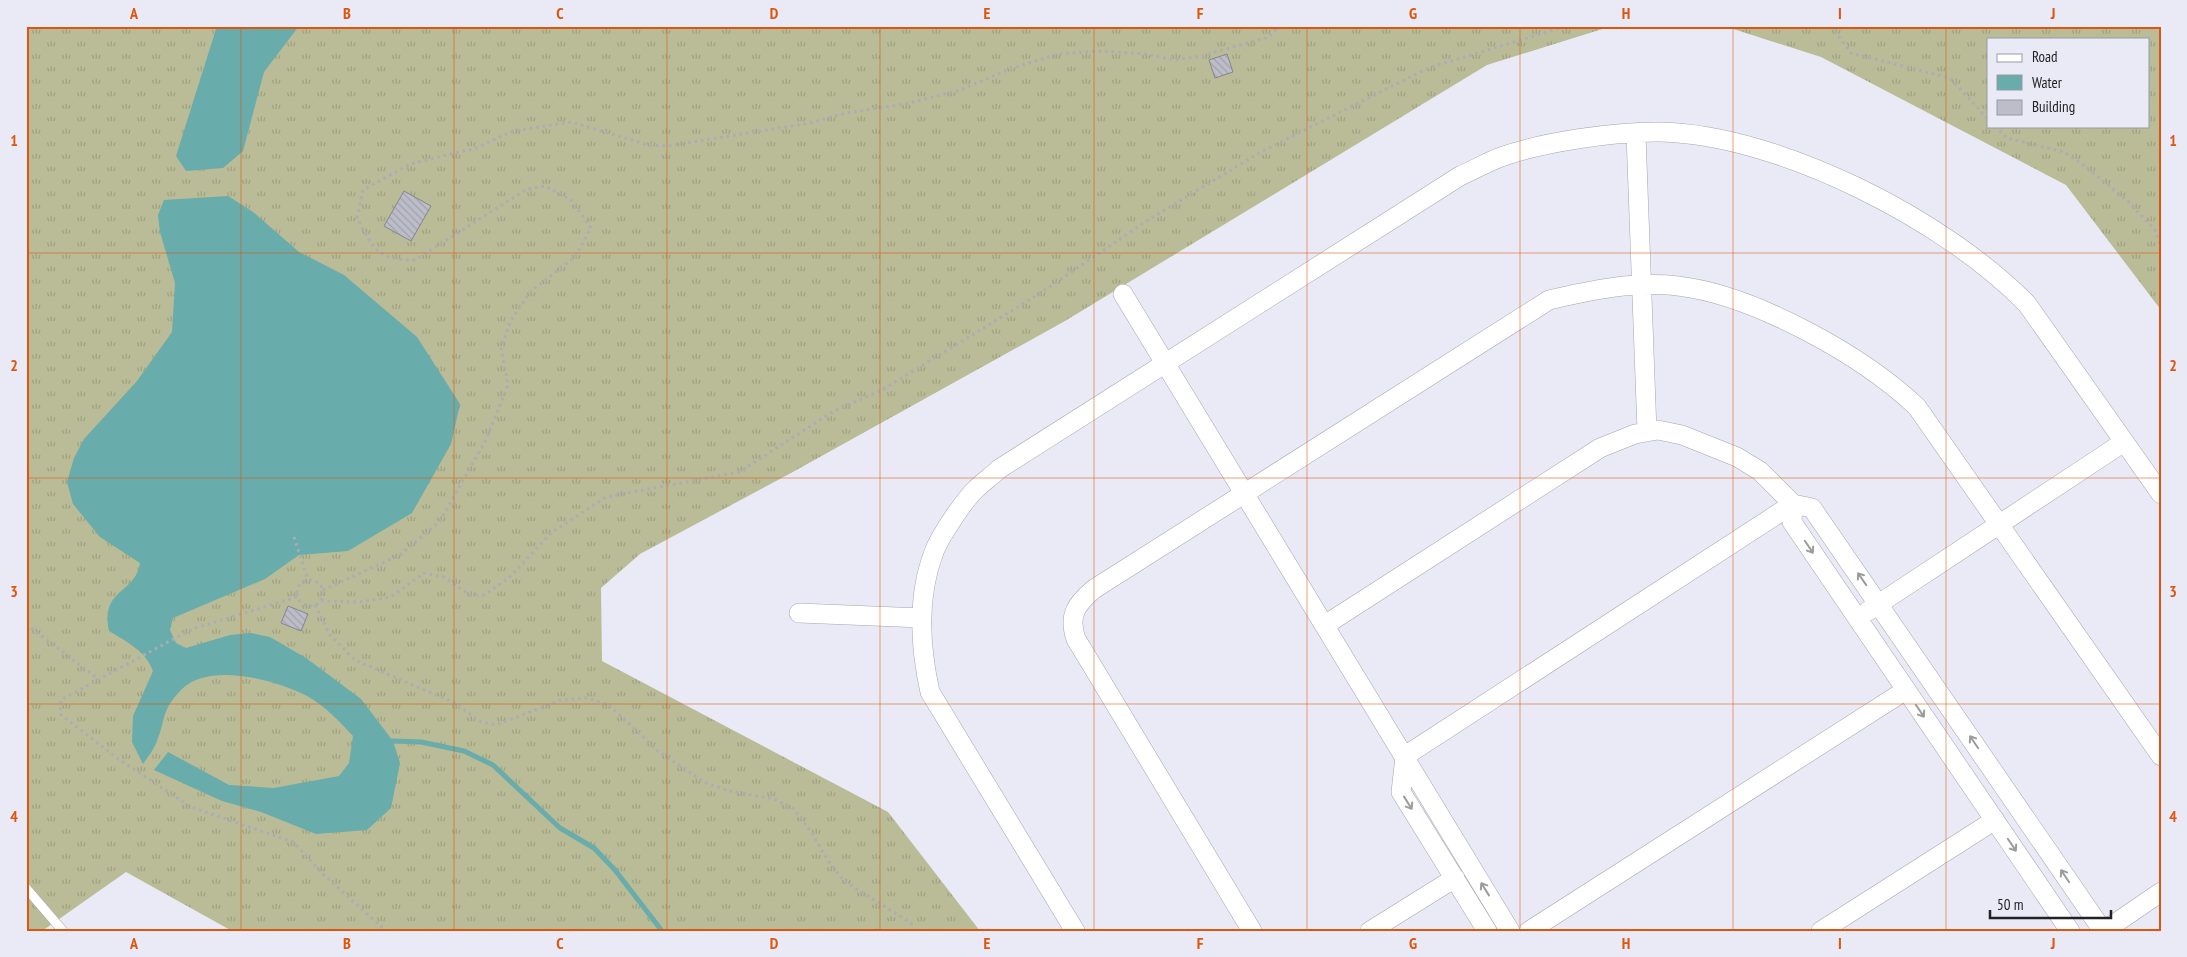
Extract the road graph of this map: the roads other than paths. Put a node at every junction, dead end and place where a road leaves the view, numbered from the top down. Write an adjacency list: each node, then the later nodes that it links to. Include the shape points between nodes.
1 (1636, 134): 2 (street); 4 (street, via 1554,143 1501,157 1460,176); 6 (street, via 1660,132 1711,136 1760,150 1862,190 1940,236 2010,286 2027,304)
2 (1642, 286): 5 (street); 7 (street, via 1589,291 1550,300); 10 (street, via 1678,286 1765,312 1803,330 1876,373 1917,407)
3 (1123, 294): 4 (street)
4 (1166, 364): 7 (street); 13 (street, via 999,470 975,489 934,552)
5 (1648, 432): 9 (street, via 1658,430 1682,435 1737,457 1760,471); 15 (street, via 1600,448)
6 (2124, 442): 8 (street); 10 (street)
7 (1245, 494): 15 (street); 25 (street, via 1094,590 1083,599 1071,625 1076,639)
8 (2161, 494)
9 (1793, 504): 11 (street, one-way to 9, via 1812,508); 14 (street, one-way to 14, via 1792,522); 17 (street)
10 (1999, 525): 11 (street); 18 (street)
11 (1879, 603): 14 (street); 32 (street, one-way to 11)
12 (799, 612): 13 (street)
13 (922, 618): 24 (street, via 924,665 930,692)
14 (1857, 618): 16 (street)
15 (1325, 625): 17 (street)
16 (1906, 690): 19 (street, one-way to 19); 29 (street)
17 (1405, 756): 20 (street, one-way to 20, via 1402,792); 28 (street, one-way to 17)
18 (2161, 756)
19 (1995, 820): 30 (street); 31 (street, one-way to 31)
20 (1455, 878): 26 (street); 27 (street)
21 (26, 888): 23 (lane)
22 (2161, 892): 32 (street)
23 (63, 931)
24 (1075, 931)
25 (1252, 931)
26 (1370, 931)
27 (1487, 931)
28 (1510, 931)
29 (1529, 931)
30 (1821, 931)
31 (2070, 931)
32 (2103, 931)

